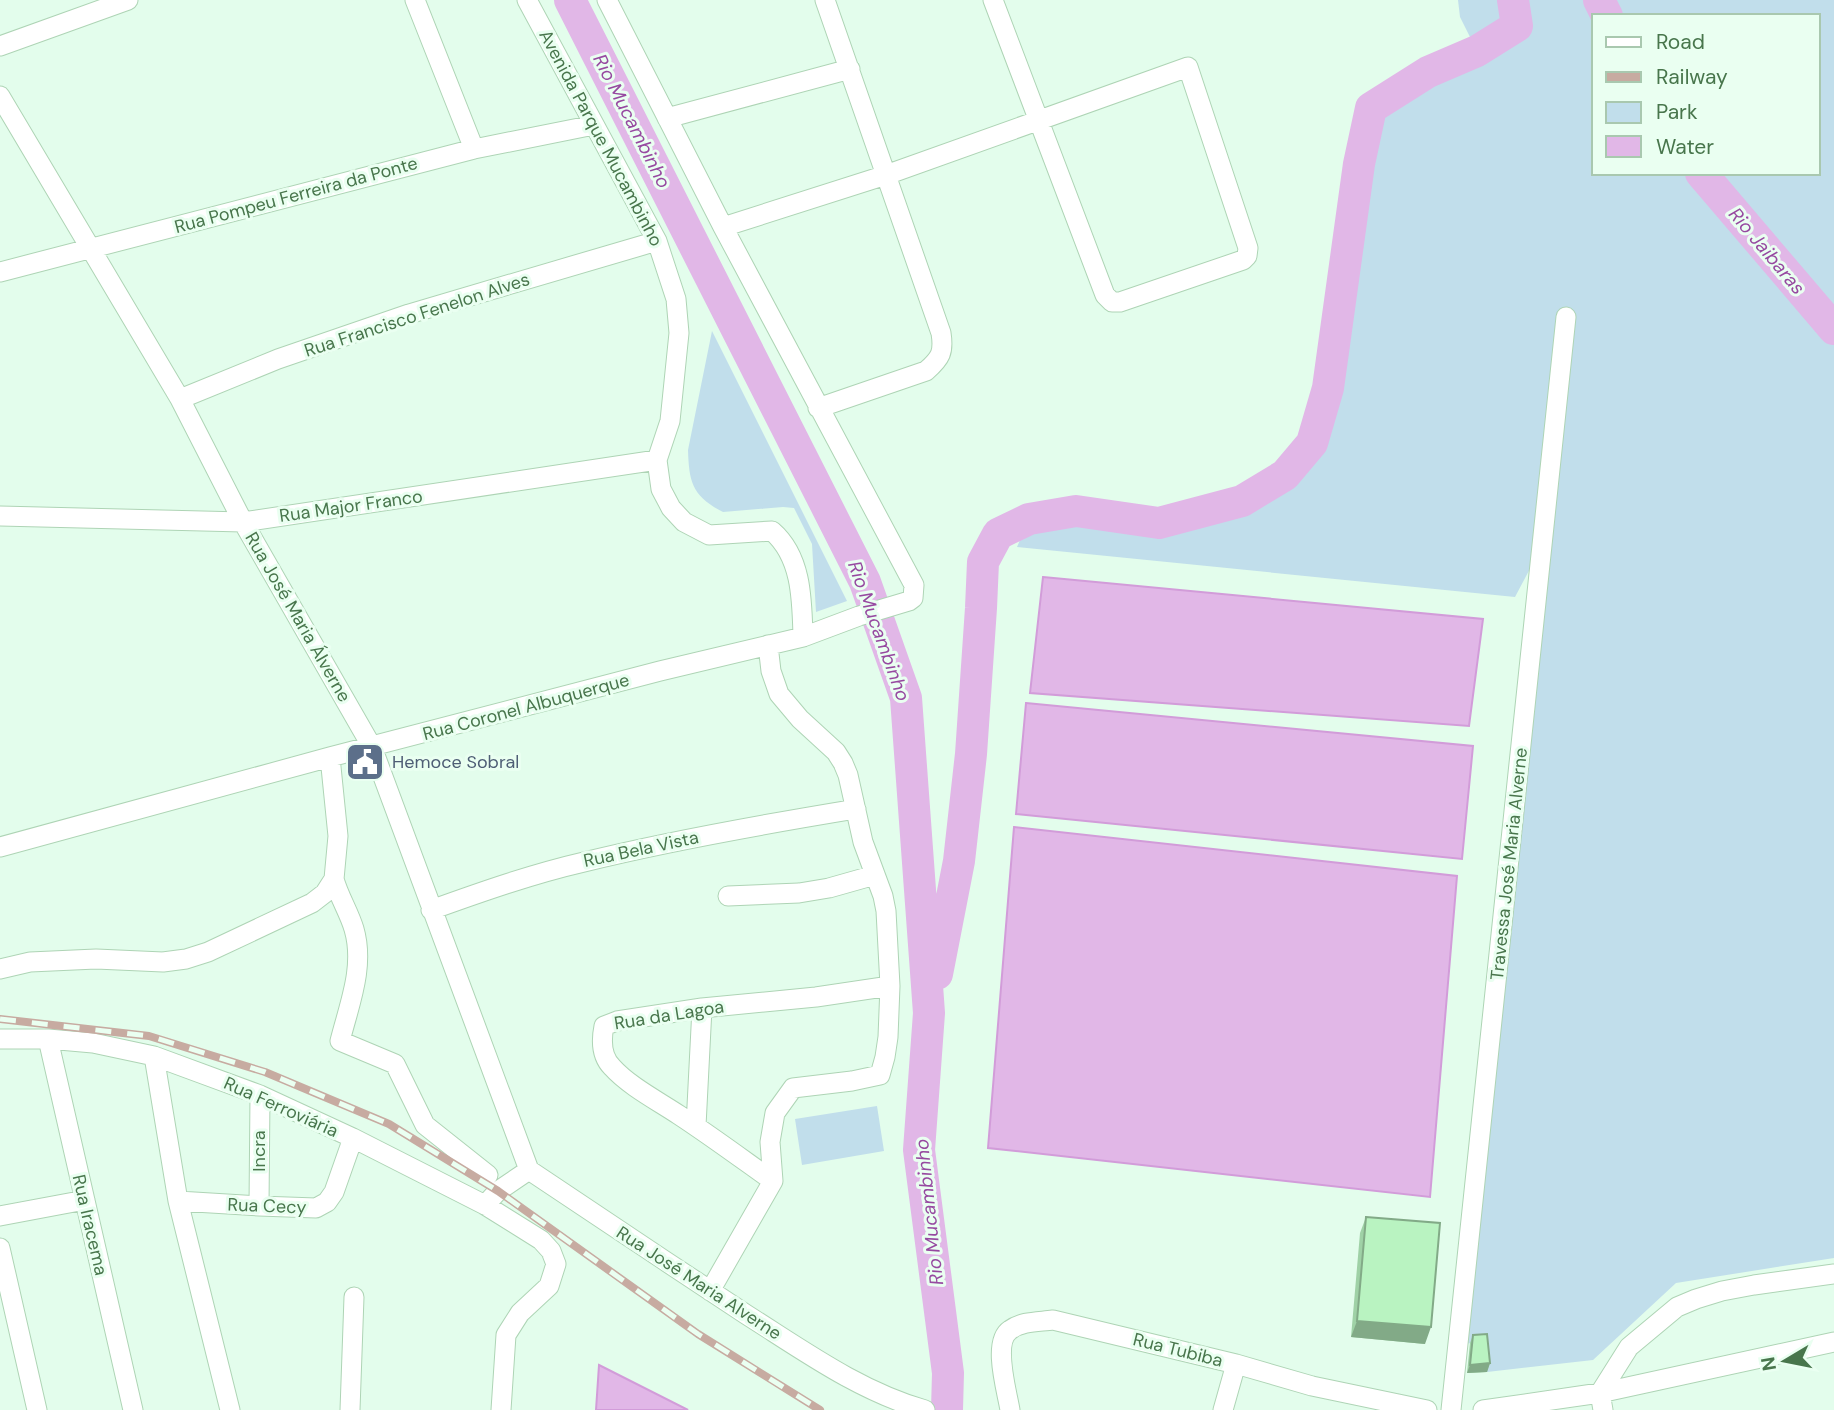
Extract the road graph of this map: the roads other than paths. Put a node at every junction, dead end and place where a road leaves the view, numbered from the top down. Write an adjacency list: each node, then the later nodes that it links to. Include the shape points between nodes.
1 (128, 0): 7 (street)
2 (415, 0): 13 (street)
3 (527, 0): 12 (street, Avenida Parque Mucambinho)
4 (607, 0): 10 (street)
5 (825, 0): 8 (street)
6 (993, 0): 11 (street)
7 (0, 46)
8 (850, 69): 10 (street); 14 (street)
9 (0, 96): 17 (street, Rua José Maria Álverne)
10 (667, 118): 15 (street)
11 (1040, 119): 11 (street, via 1188,67 1247,256 1112,302 1105,295); 14 (street)
12 (594, 125): 13 (street, Rua Pompeu Ferreira da Ponte); 16 (street, Avenida Parque Mucambinho)
13 (474, 149): 17 (street, Rua Pompeu Ferreira da Ponte)
14 (886, 175): 15 (street); 21 (street, via 943,348 926,371)
15 (723, 226): 21 (street)
16 (657, 241): 20 (street, Rua Francisco Fenelon Alves, via 409,314); 22 (street, Avenida Parque Mucambinho, via 676,299 679,333 670,421)
17 (90, 248): 18 (street, Rua Pompeu Ferreira da Ponte); 20 (street, Rua José Maria Álverne)
18 (0, 272)
19 (1566, 317): 68 (street, Travessa José Maria Alverne)
20 (180, 399): 24 (street, Rua José Maria Álverne)
21 (818, 408): 25 (street, Rua Coronel Albuquerque, via 914,585 914,595 909,601)
22 (657, 460): 24 (street, Rua Major Franco); 25 (street, Avenida Parque Mucambinho, via 660,489 671,508 693,528 709,535 772,531 781,539 797,571)
23 (0, 516): 24 (street, Rua Major Franco)
24 (243, 522): 27 (street, Rua José Maria Álverne)
25 (803, 637): 26 (street, Rua Coronel Albuquerque)
26 (768, 645): 27 (street, Rua Coronel Albuquerque); 29 (street, via 779,694 836,752 848,775)
27 (372, 747): 28 (street, Rua Coronel Albuquerque); 34 (street, Rua José Maria Álverne)
28 (330, 757): 30 (street, Rua Coronel Albuquerque); 32 (street, via 338,836)
29 (856, 809): 31 (street); 34 (street, Rua Bela Vista, via 719,832 583,862)
30 (0, 848)
31 (874, 875): 33 (street, via 799,893); 36 (street, via 886,911)
32 (334, 879): 35 (street, via 312,903 186,959 96,958 30,962); 45 (street, via 359,951 340,1041 395,1064 425,1125)
33 (728, 895)
34 (431, 910): 44 (street, Rua José Maria Álverne)
35 (0, 969)
36 (890, 986): 37 (street, Rua da Lagoa); 46 (street, via 888,1037 880,1075 793,1088 775,1113 770,1142)
37 (702, 1008): 42 (street); 42 (street, Rua da Lagoa, via 617,1021 604,1026 601,1040 611,1067)
38 (0, 1039): 39 (street, Rua Ferroviária)
39 (48, 1039): 40 (street, Rua Ferroviária); 47 (street, Rua Iracema)
40 (154, 1056): 41 (street, Rua Ferroviária); 48 (street)
41 (260, 1095): 43 (street, Rua Ferroviária); 50 (street, Incra)
42 (696, 1126): 46 (street, Rua da Lagoa)
43 (353, 1139): 49 (street, Rua Ferroviária); 50 (street, Rua Cecy, via 327,1202 316,1208)
44 (529, 1170): 49 (street); 54 (street, Rua José Maria Alverne)
45 (488, 1174)
46 (773, 1181): 54 (street)
47 (85, 1200): 51 (street); 60 (street, Rua Iracema)
48 (178, 1201): 50 (street, Rua Cecy); 61 (street)
49 (485, 1205): 63 (street, Rua Ferroviária, via 541,1240 556,1264 549,1286 520,1313 506,1335)
50 (259, 1206)
51 (0, 1216)
52 (0, 1248): 59 (street)
53 (1834, 1274): 58 (street, via 1733,1289 1677,1307 1629,1347)
54 (710, 1291): 64 (street, Rua José Maria Alverne, via 848,1379)
55 (354, 1297): 62 (street)
56 (1834, 1342): 58 (street)
57 (1236, 1364): 65 (street, Rua Tubiba, via 1053,1320 1026,1323 1007,1331 1001,1347); 66 (street); 67 (street, Rua Tubiba, via 1312,1386)
58 (1601, 1402): 69 (street)
59 (37, 1410)
60 (133, 1410)
61 (230, 1410)
62 (350, 1410)
63 (500, 1410)
64 (925, 1410)
65 (1010, 1410)
66 (1223, 1410)
67 (1427, 1410)
68 (1451, 1410)
69 (1483, 1410)

